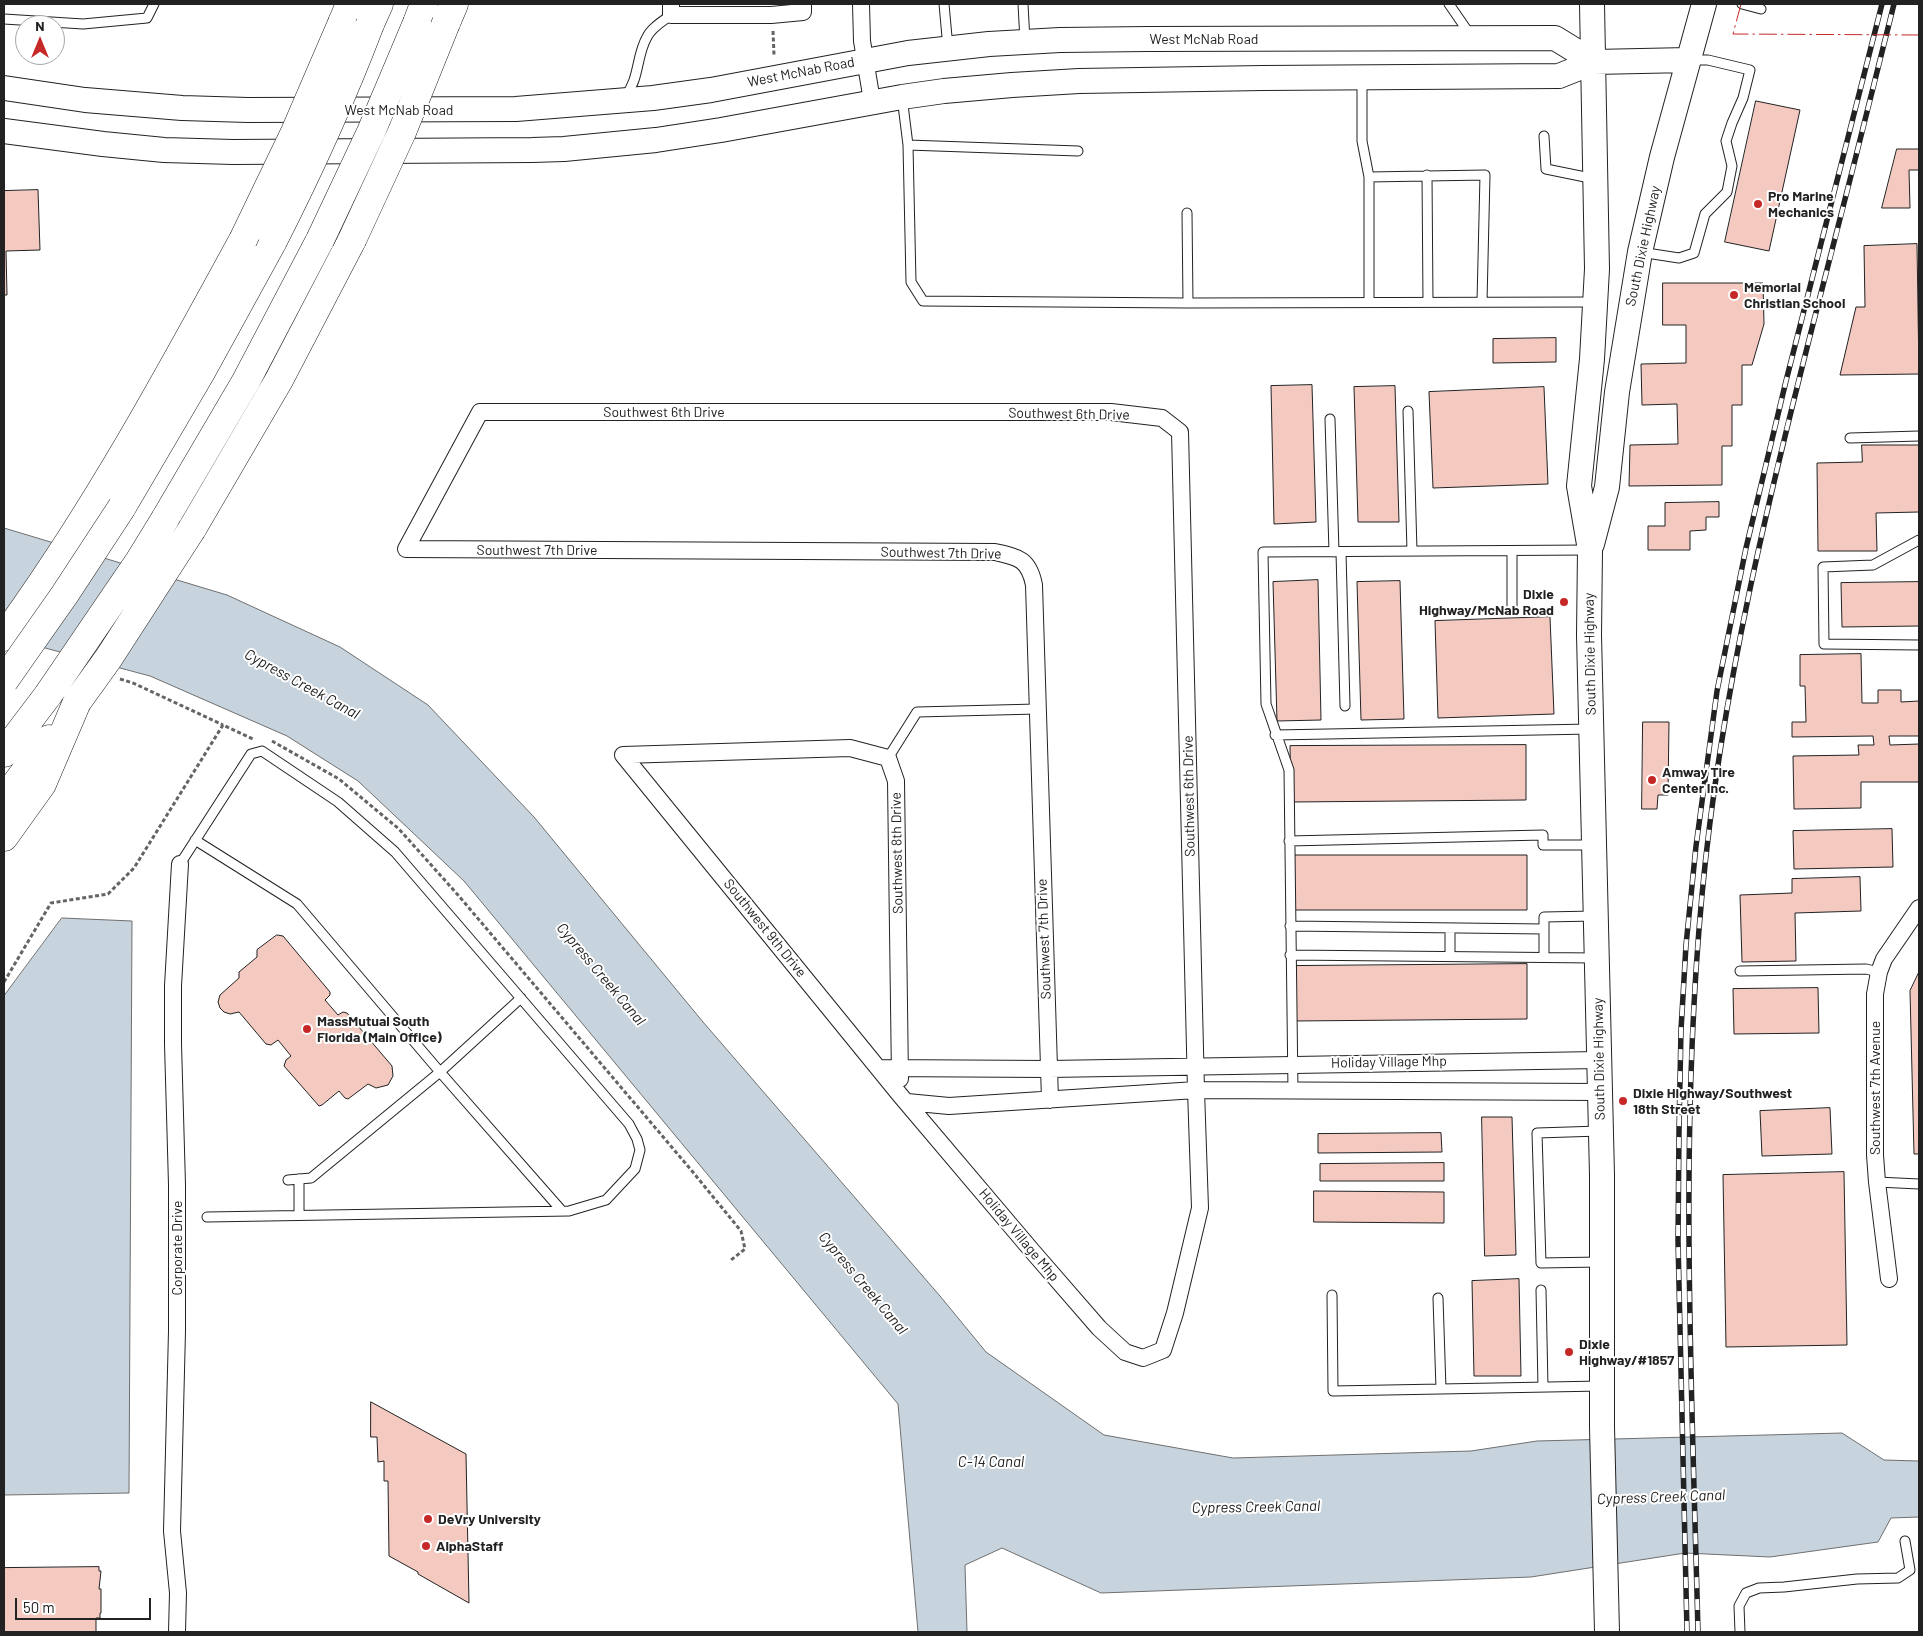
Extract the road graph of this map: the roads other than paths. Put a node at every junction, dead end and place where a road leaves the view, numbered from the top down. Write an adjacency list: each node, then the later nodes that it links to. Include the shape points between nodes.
1 (154, 4): 16 (lane, via 146,18 83,24)
2 (803, 4): 10 (street, via 803,12 777,14)
3 (861, 4): 20 (street)
4 (944, 4): 19 (lane)
5 (1023, 4): 18 (lane)
6 (1449, 4): 17 (lane)
7 (1592, 4): 22 (main road, South Dixie Highway)
8 (1704, 4): 21 (main road, South Dixie Highway)
9 (1742, 4): 11 (lane)
10 (671, 9): 27 (lane, via 648,35 638,72)
11 (1761, 9)
12 (346, 13): 53 (highway, bridge, via 243,240 95,502)
13 (375, 14): 55 (highway, bridge, via 325,133 273,241 177,416 70,587)
14 (420, 14): 61 (highway, bridge, via 371,132 320,240 246,381 138,563 48,695)
15 (450, 14): 56 (highway, bridge, via 402,132 352,240 279,380 192,529)
16 (4, 19)
17 (1473, 38): 18 (main road, West McNab Road, via 1158,38); 22 (main road, West McNab Road, via 1555,38)
18 (1025, 42): 19 (main road, West McNab Road)
19 (948, 48): 20 (main road, West McNab Road)
20 (865, 60): 26 (street); 27 (main road, West McNab Road, via 711,90)
21 (1688, 60): 22 (main road); 36 (main road, South Dixie Highway); 36 (lane, via 1708,60 1750,70 1726,141 1732,166 1727,192 1705,214 1694,253 1679,258)
22 (1594, 62): 23 (main road, via 1559,76); 34 (main road, South Dixie Highway)
23 (1362, 77): 25 (main road, via 1079,82 976,88); 33 (lane, via 1362,141)
24 (4, 88): 27 (main road, West McNab Road, via 118,103 225,110 509,110)
25 (902, 97): 26 (main road); 30 (lane)
26 (872, 101): 28 (main road, via 664,139 540,150 173,150)
27 (620, 102)
28 (4, 131)
29 (1544, 136): 34 (lane, via 1546,168)
30 (908, 145): 31 (lane); 41 (lane, via 911,282 923,301)
31 (1078, 151)
32 (1427, 176): 33 (lane); 38 (lane); 39 (lane, via 1485,176)
33 (1369, 177): 37 (lane)
34 (1597, 179): 40 (main road, South Dixie Highway)
35 (1187, 213): 41 (lane)
36 (1640, 252): 49 (main road, South Dixie Highway, via 1617,392 1608,487)
37 (1369, 302): 38 (lane); 41 (lane)
38 (1428, 302): 39 (lane)
39 (1482, 302): 40 (lane)
40 (1596, 302): 49 (main road, South Dixie Highway, via 1579,486)
41 (1188, 303)
42 (1408, 411): 50 (lane)
43 (1330, 419): 51 (lane)
44 (1919, 436): 45 (lane)
45 (1850, 438)
46 (1919, 540): 54 (lane, via 1873,565 1823,566 1824,644)
47 (406, 549): 58 (street, Southwest 7th Drive, via 995,552 1018,557 1031,573 1034,585); 83 (street, Southwest 6th Drive, via 480,412 1111,412 1162,418 1180,432)
48 (1512, 550): 49 (lane); 50 (lane); 52 (lane)
49 (1590, 550): 59 (main road, South Dixie Highway)
50 (1412, 551): 51 (lane)
51 (1337, 552): 57 (lane); 60 (lane, via 1263,552 1266,704)
52 (1512, 609)
53 (4, 637)
54 (1919, 645)
55 (4, 680)
56 (77, 702): 63 (highway); 64 (highway, via 42,784)
57 (1345, 706)
58 (1037, 709): 62 (lane, via 917,712); 86 (street, Southwest 7th Drive)
59 (1591, 729): 60 (lane); 67 (main road, South Dixie Highway)
60 (1275, 735): 66 (lane, via 1288,770)
61 (4, 753)
62 (888, 758): 84 (street, Southwest 9th Drive, via 850,748 623,754); 85 (street, Southwest 8th Drive, via 896,781)
63 (4, 800)
64 (4, 837)
65 (195, 840): 68 (lane); 80 (lane, via 252,754 262,751 338,802 395,852); 87 (lane, via 297,904)
66 (1289, 841): 67 (lane, via 1543,835 1543,846); 71 (lane)
67 (1593, 845): 70 (main road, South Dixie Highway)
68 (180, 864): 110 (street, Corporate Drive, via 173,986 177,1331 172,1531)
69 (1919, 908): 79 (street, Southwest 7th Avenue, via 1884,959)
70 (1595, 916): 73 (lane, via 1544,917); 77 (main road, South Dixie Highway)
71 (1290, 926): 72 (lane); 74 (lane)
72 (1450, 928): 73 (lane); 75 (lane)
73 (1544, 929): 76 (lane)
74 (1290, 956): 75 (lane); 82 (lane)
75 (1450, 956): 76 (lane)
76 (1544, 957): 77 (lane)
77 (1596, 958): 81 (main road, South Dixie Highway)
78 (1740, 971): 79 (lane, via 1866,969)
79 (1879, 972): 96 (street, Southwest 7th Avenue, via 1875,994)
80 (520, 998): 87 (lane); 98 (lane, via 629,1124 640,1150 635,1170 606,1200)
81 (1599, 1060): 82 (street, Holiday Village Mhp); 90 (main road, South Dixie Highway)
82 (1292, 1064): 83 (street, Holiday Village Mhp); 89 (lane)
83 (1195, 1065): 86 (street, Holiday Village Mhp); 88 (street, Southwest 6th Drive)
84 (878, 1068): 85 (street, Holiday Village Mhp); 91 (street, Southwest 9th Drive)
85 (900, 1069): 86 (street, Holiday Village Mhp); 91 (street, Southwest 8th Drive)
86 (1049, 1069): 92 (street, Southwest 7th Drive)
87 (440, 1072): 94 (lane, via 311,1178); 98 (lane)
88 (1196, 1090): 89 (street, Holiday Village Mhp); 91 (street, Holiday Village Mhp, via 1200,1208 1163,1350 1144,1358 1126,1352 1099,1328); 92 (street, Holiday Village Mhp)
89 (1293, 1092): 90 (street, Holiday Village Mhp)
90 (1600, 1092): 93 (main road, South Dixie Highway)
91 (903, 1098): 92 (street, Holiday Village Mhp, via 949,1106)
92 (1050, 1100)
93 (1600, 1131): 101 (main road, South Dixie Highway); 101 (lane, via 1537,1133 1541,1262)
94 (299, 1179): 95 (lane); 99 (lane)
95 (288, 1180)
96 (1877, 1182): 97 (lane); 102 (street, Southwest 7th Avenue)
97 (1919, 1184)
98 (562, 1212): 99 (lane)
99 (299, 1215): 100 (lane)
100 (207, 1217)
101 (1602, 1262): 106 (main road, South Dixie Highway)
102 (1889, 1279)
103 (1541, 1290): 107 (lane)
104 (1332, 1295): 108 (lane, via 1334,1391)
105 (1438, 1298): 108 (lane)
106 (1602, 1386): 107 (lane); 111 (main road, South Dixie Highway)
107 (1543, 1387): 108 (lane)
108 (1441, 1389)
109 (1905, 1542): 112 (lane, via 1910,1570 1898,1578 1759,1588 1746,1593 1739,1606)
110 (178, 1632)
111 (1608, 1632)
112 (1740, 1632)

